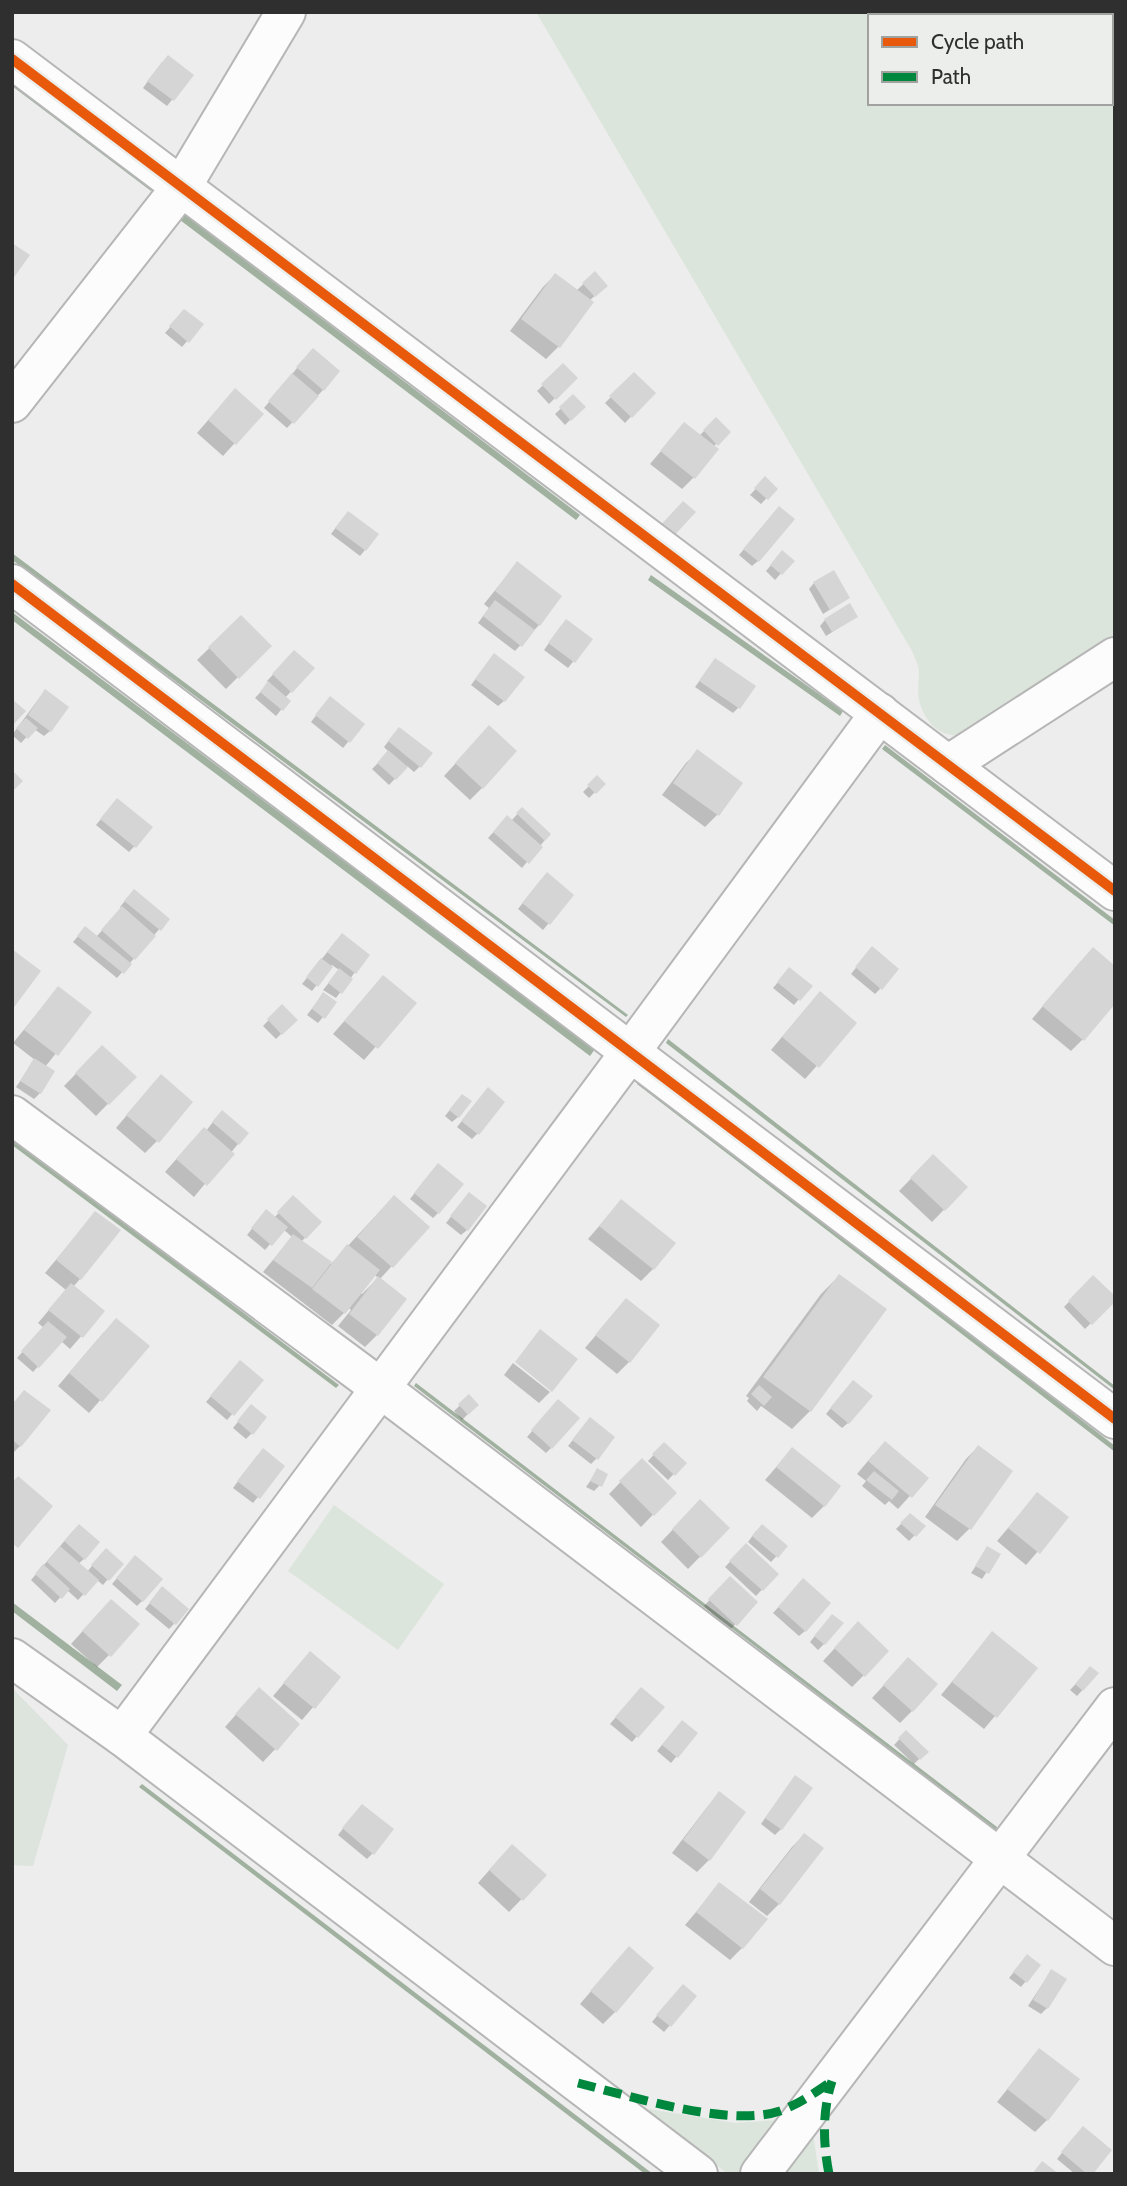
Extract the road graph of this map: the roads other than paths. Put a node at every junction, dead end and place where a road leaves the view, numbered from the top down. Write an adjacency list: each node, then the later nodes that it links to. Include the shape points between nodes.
1 (286, 12): 3 (street)
2 (12, 59): 3 (street)
3 (182, 186): 4 (street); 7 (street)
4 (12, 404)
5 (12, 584): 10 (street)
6 (1115, 657): 8 (street)
7 (880, 713): 8 (street); 10 (street)
8 (948, 765): 9 (street)
9 (1115, 891)
10 (631, 1051): 12 (street); 13 (street)
11 (12, 1115): 12 (street)
12 (380, 1388): 16 (street); 17 (street)
13 (1115, 1419)
14 (12, 1658): 16 (street)
15 (1115, 1707): 17 (street)
16 (122, 1736): 19 (street)
17 (1000, 1858): 18 (street); 20 (street)
18 (1115, 1946)
19 (698, 2174)
20 (760, 2174)

